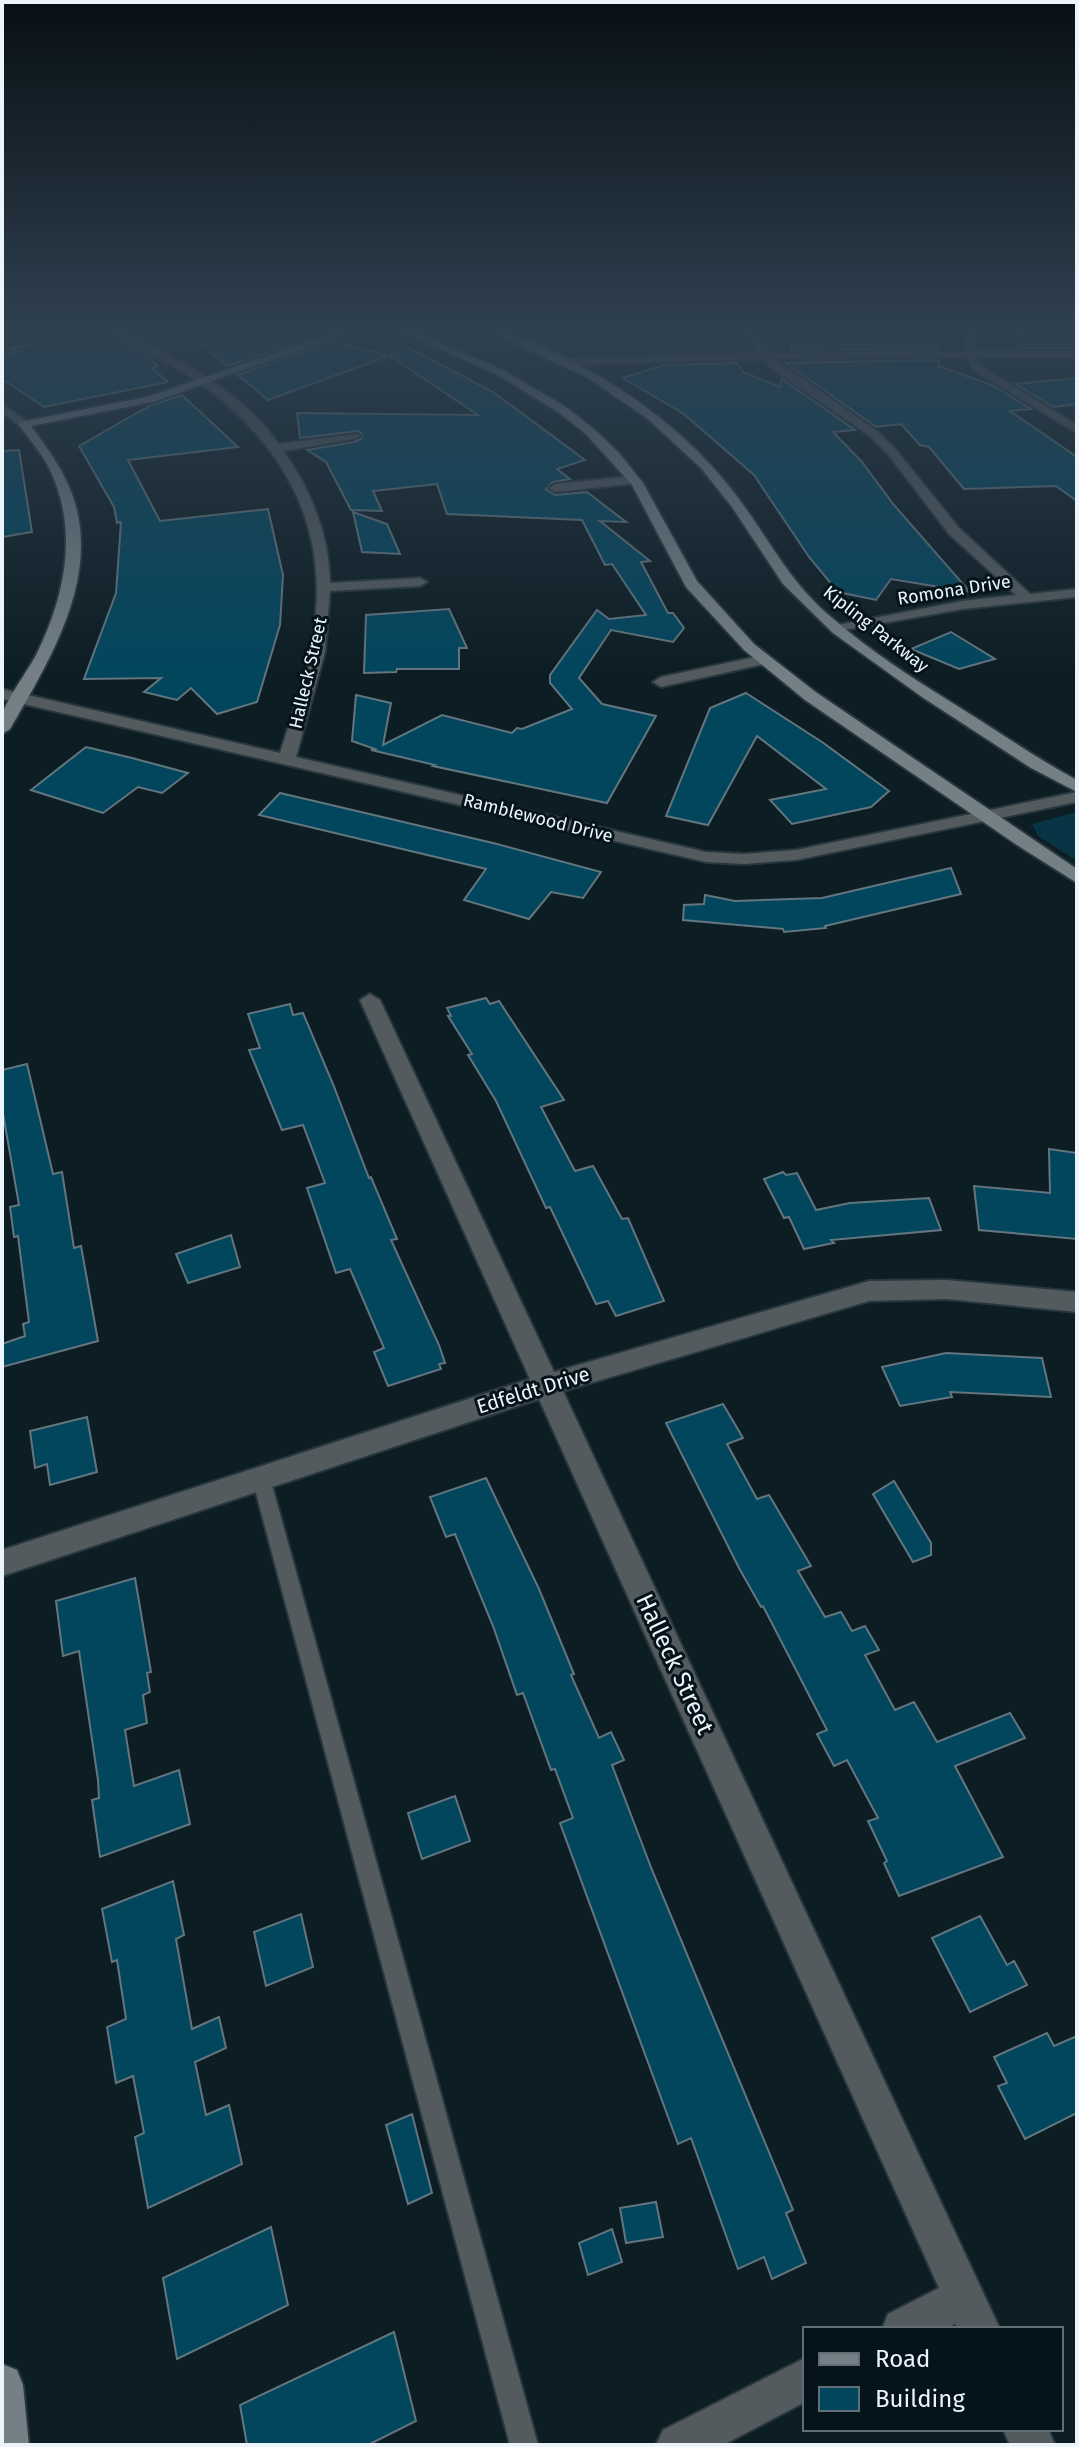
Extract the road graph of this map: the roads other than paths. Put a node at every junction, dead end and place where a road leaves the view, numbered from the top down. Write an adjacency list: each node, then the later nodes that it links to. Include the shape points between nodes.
1 (49, 444): 18 (street, via 66,489 75,550 57,629)
2 (275, 444): 7 (street, Halleck Street)
3 (302, 444): 7 (street)
4 (603, 444): 8 (street)
5 (684, 444): 14 (street, Kipling Parkway, via 727,491 780,571)
6 (884, 444): 13 (street, via 954,531)
7 (278, 448): 11 (street, Halleck Street, via 312,512)
8 (635, 480): 9 (street); 15 (street, via 704,600)
9 (555, 488)
10 (420, 582): 11 (street)
11 (324, 587): 20 (street, Halleck Street, via 317,653)
12 (1077, 593): 13 (street, Romona Drive)
13 (1027, 598): 14 (street, Romona Drive)
14 (837, 629): 21 (street, Kipling Parkway, via 917,687)
15 (764, 660): 16 (street); 23 (street)
16 (661, 682)
17 (2, 694): 18 (street, Ramblewood Drive)
18 (21, 698): 19 (street); 20 (street, Ramblewood Drive)
19 (2, 729)
20 (287, 759): 23 (street, Ramblewood Drive, via 664,850 723,859 796,855)
21 (1077, 787)
22 (1077, 797): 23 (street, Ramblewood Drive)
23 (989, 816): 24 (street)
24 (1077, 877)
25 (370, 1000): 27 (street, Halleck Street)
26 (1077, 1302): 27 (street, Edfeldt Drive, via 948,1291 869,1291)
27 (547, 1385): 28 (street, Edfeldt Drive); 30 (street, Halleck Street)
28 (261, 1478): 29 (street, Edfeldt Drive); 35 (lane)
29 (2, 1563)
30 (972, 2313): 31 (street)
31 (912, 2327)
32 (803, 2380): 36 (street)
33 (2, 2385): 34 (street)
34 (7, 2445)
35 (524, 2445)
36 (678, 2445)

